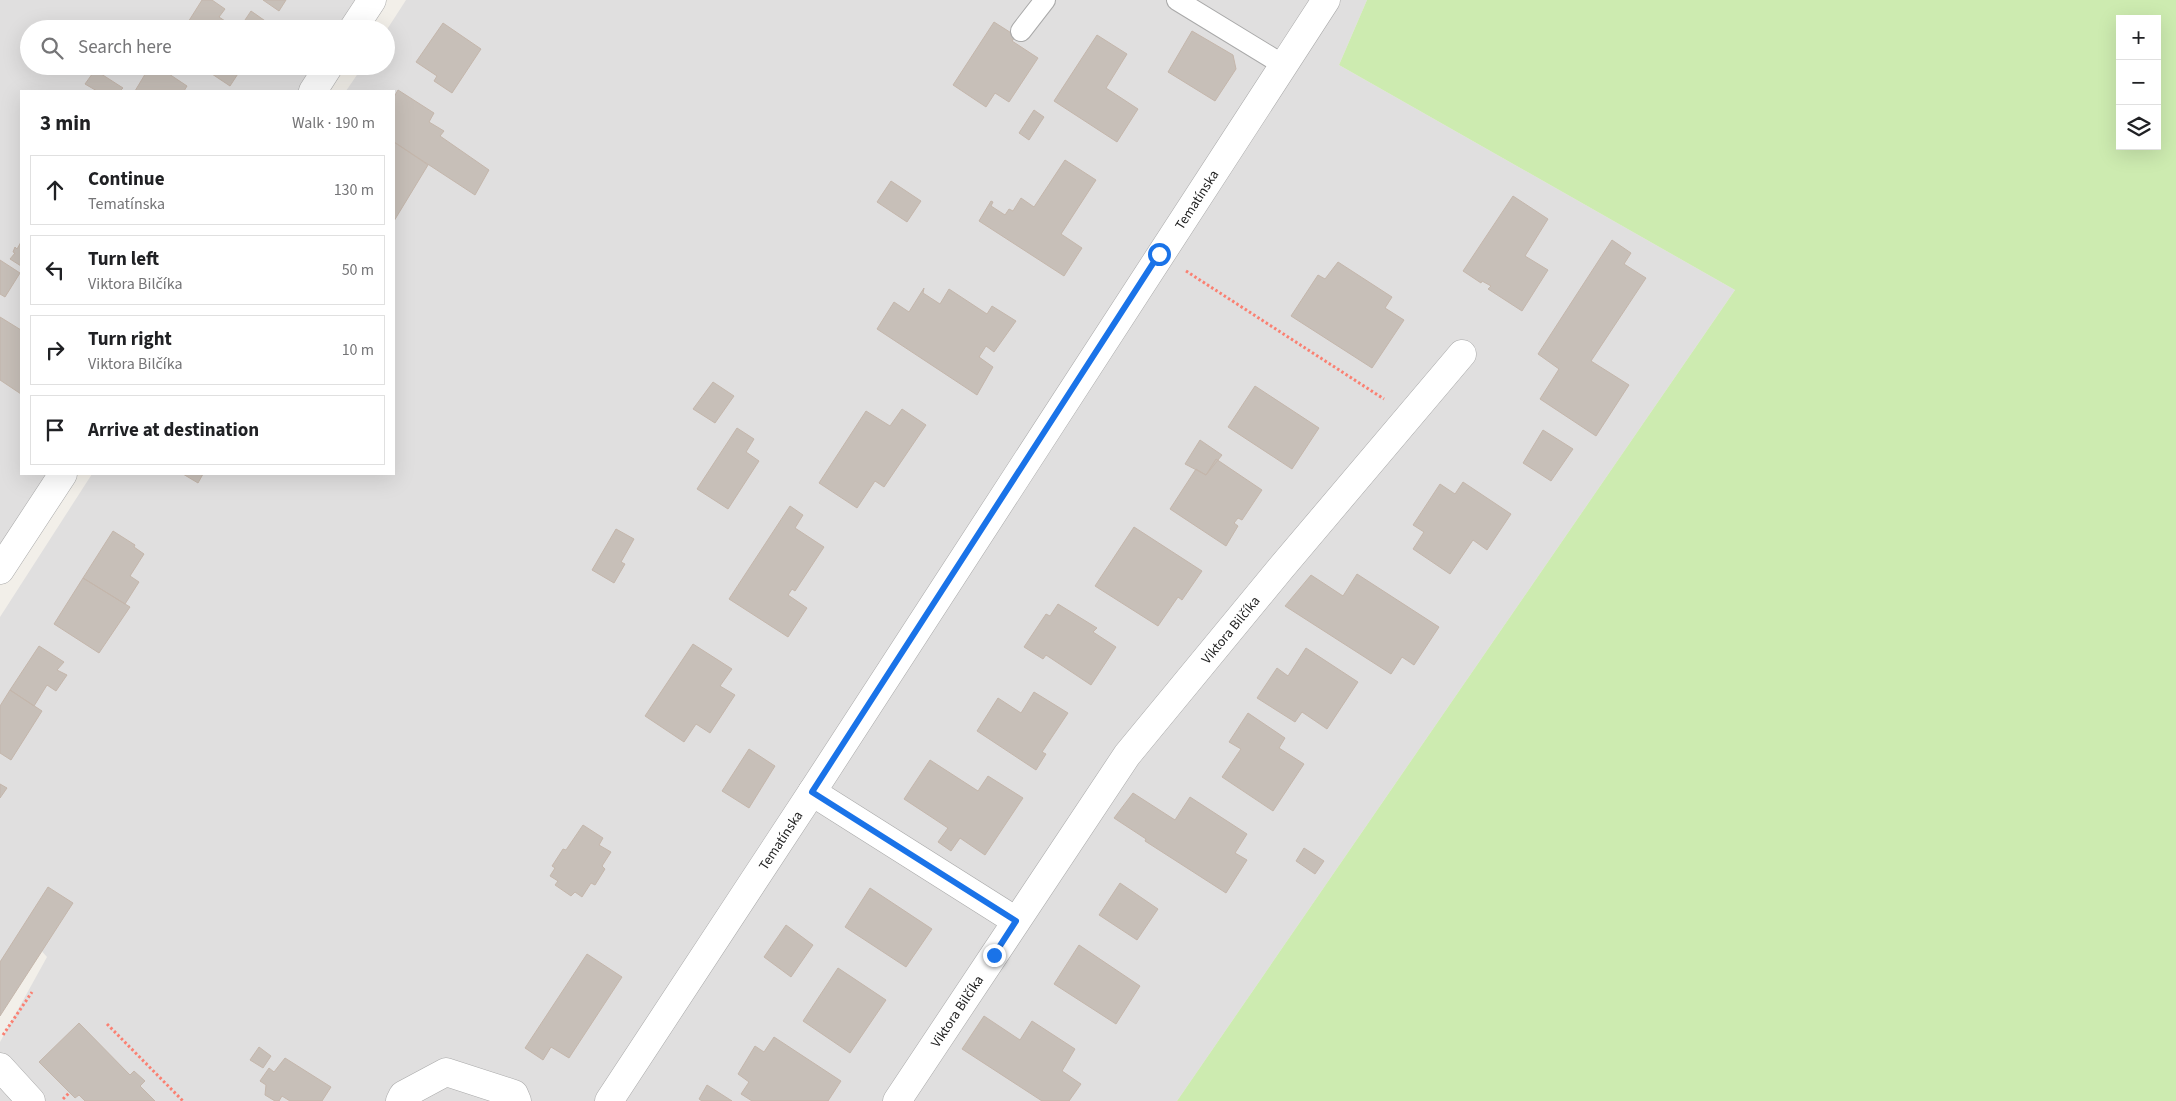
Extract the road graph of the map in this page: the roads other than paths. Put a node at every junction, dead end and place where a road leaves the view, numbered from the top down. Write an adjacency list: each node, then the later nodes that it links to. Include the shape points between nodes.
1 (372, 0): 5 (street)
2 (1045, 0): 6 (lane)
3 (1177, 0): 7 (lane)
4 (1326, 0): 7 (street, Tematínska)
5 (360, 20)
6 (1021, 31)
7 (1285, 66): 13 (street, Tematínska, via 1159,254)
8 (323, 75): 9 (street)
9 (314, 90)
10 (1462, 354): 14 (street, Viktora Bilčíka, via 1127,755)
11 (62, 475): 12 (street)
12 (0, 570)
13 (812, 792): 14 (street); 19 (street, Tematínska)
14 (1016, 921): 20 (street, Viktora Bilčíka)
15 (0, 1068): 16 (street)
16 (31, 1101)
17 (400, 1101): 18 (street, via 403,1095 446,1072 514,1094)
18 (517, 1101)
19 (609, 1101)
20 (897, 1101)

